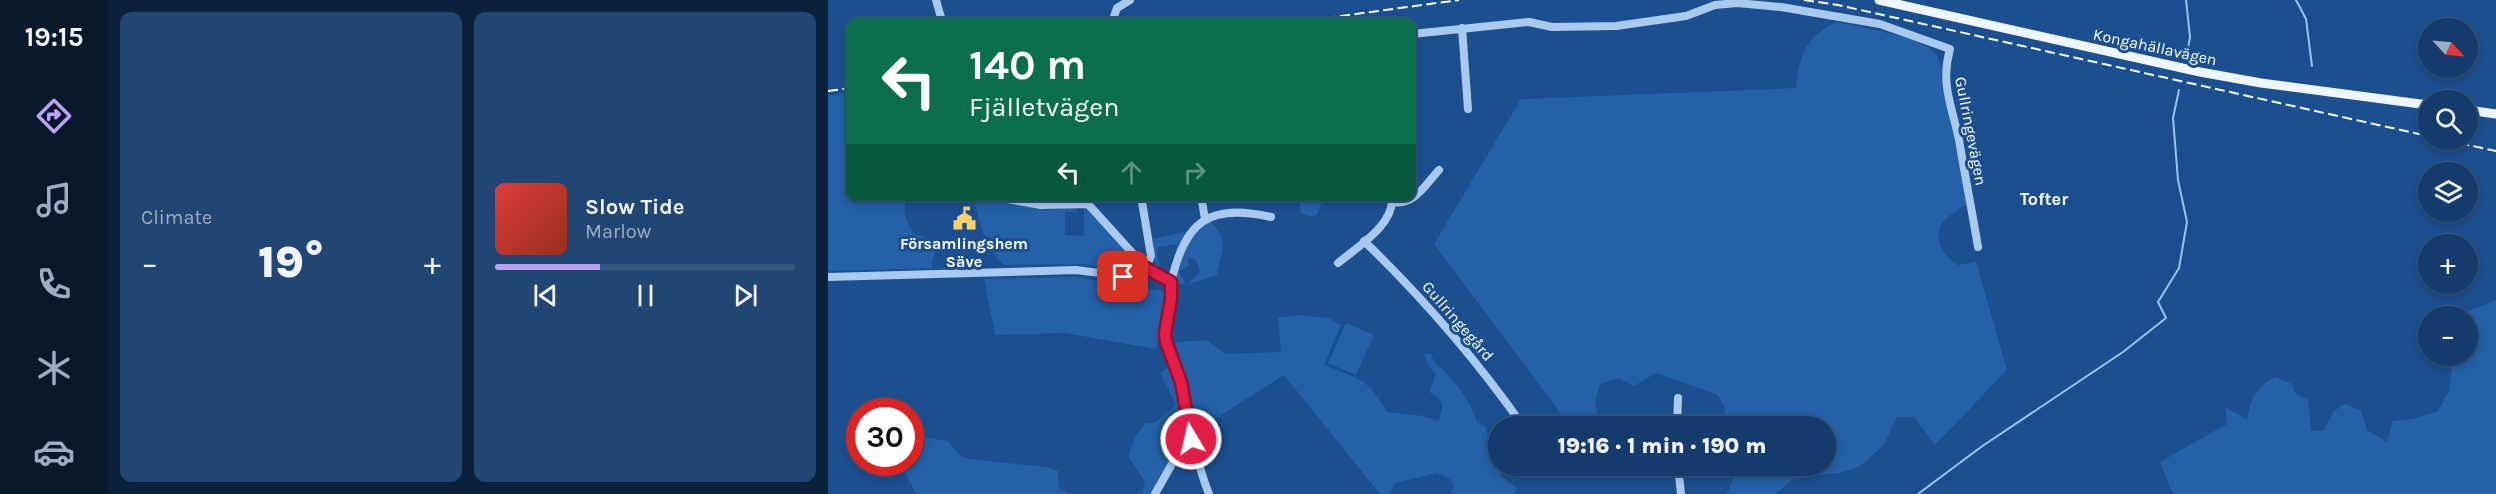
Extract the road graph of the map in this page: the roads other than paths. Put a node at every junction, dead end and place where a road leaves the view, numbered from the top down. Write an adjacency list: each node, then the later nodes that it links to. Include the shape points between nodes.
1 (936, 0): 4 (street)
2 (1130, 0): 5 (street, via 1117,8)
3 (1879, 0): 8 (main road, Kongahällavägen, via 2230,78)
4 (941, 18)
5 (1113, 18)
6 (1462, 28): 7 (street, Gullringevägen); 9 (street); 23 (street, Gullringevägen, via 1529,22 1552,27 1616,26 1686,16 1715,5 1737,3 1880,24 1950,49 1946,91)
7 (1416, 34)
8 (2418, 104)
9 (1468, 109)
10 (2478, 111): 11 (main road)
11 (2496, 114)
12 (1439, 170): 13 (street)
13 (1416, 195)
14 (1018, 201): 15 (street, via 1041,205)
15 (1079, 201)
16 (1090, 201): 25 (street)
17 (1142, 201): 25 (street, via 1151,252)
18 (1202, 201): 21 (street)
19 (1393, 201): 22 (street, via 1386,220)
20 (1271, 217): 21 (street, via 1235,212 1217,213)
21 (1205, 219): 27 (street, via 1180,250)
22 (1364, 241): 24 (street); 29 (street, Gullringegård, via 1445,325)
23 (1978, 247)
24 (1338, 263)
25 (1146, 268): 26 (street, via 1132,277 1076,270); 27 (street)
26 (828, 278)
27 (1171, 282): 31 (street, via 1166,342 1181,382)
28 (1678, 398): 30 (street)
29 (1516, 416)
30 (1677, 416)
31 (1191, 439): 33 (street, via 1181,448); 34 (street)
32 (1679, 476): 35 (street)
33 (1155, 494)
34 (1209, 494)
35 (1681, 494)

